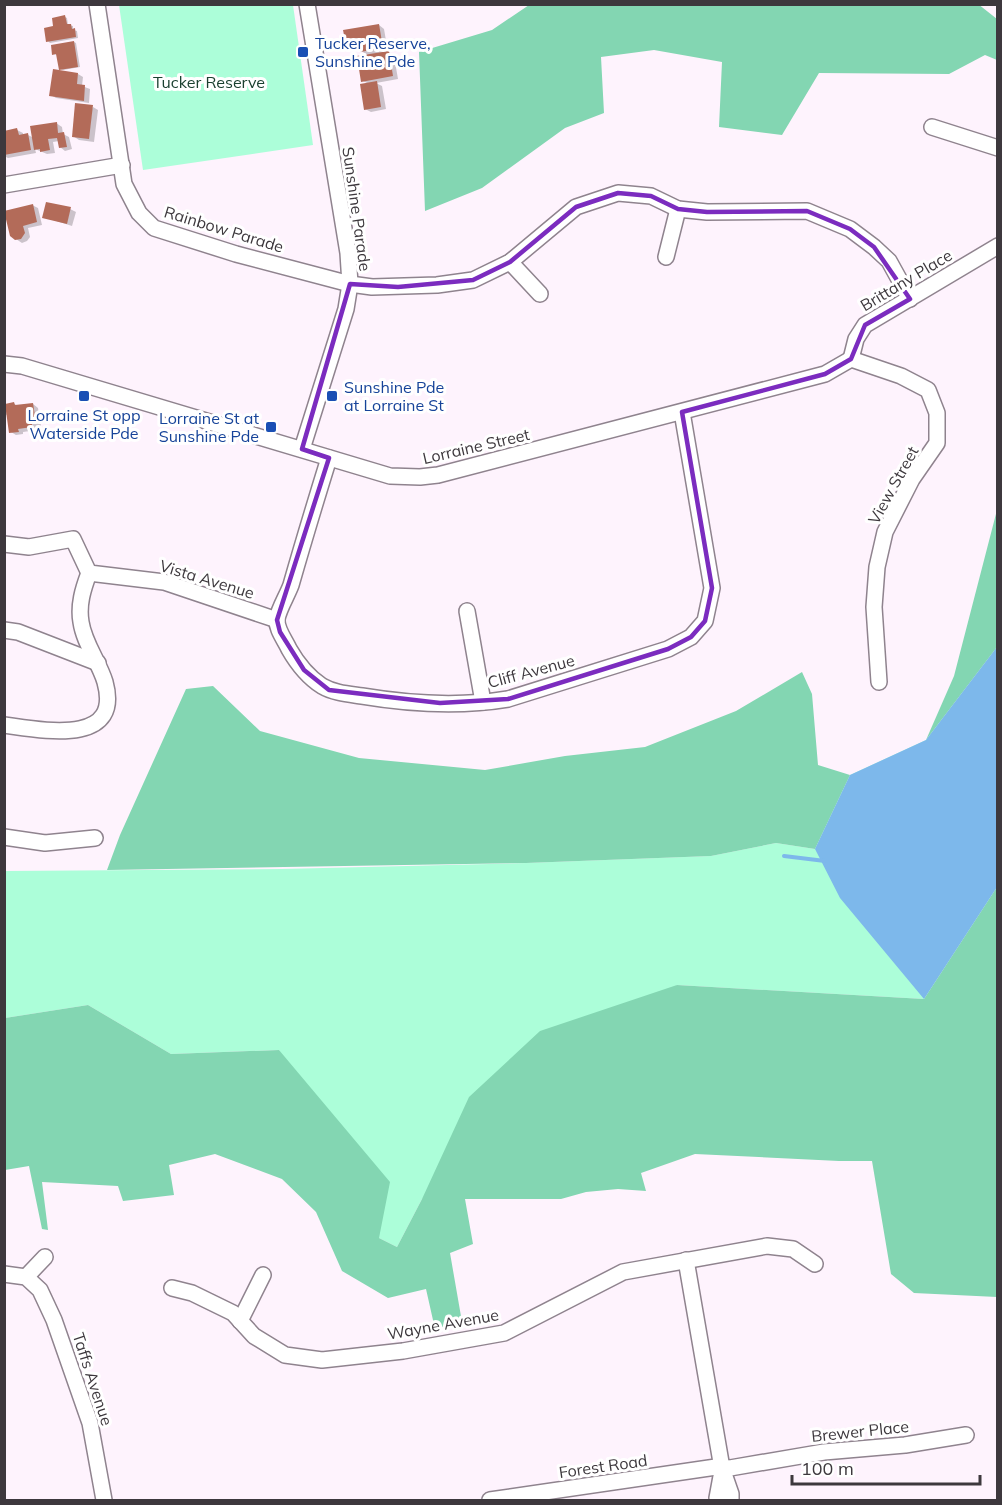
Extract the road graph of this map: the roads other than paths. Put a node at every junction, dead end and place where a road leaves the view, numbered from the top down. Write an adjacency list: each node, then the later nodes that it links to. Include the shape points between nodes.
1 (97, 4): 5 (street, Rainbow Parade)
2 (307, 4): 11 (street, Sunshine Parade)
3 (932, 127): 4 (street)
4 (998, 148)
5 (122, 165): 6 (street); 11 (street, Rainbow Parade, via 124,184 139,213 154,228)
6 (4, 185)
7 (678, 209): 9 (street); 10 (street, Rainbow Parade, via 651,196 618,193 576,207); 13 (street, Rainbow Parade, via 807,211 850,229 874,247 889,261)
8 (998, 246): 13 (street, Brittany Place)
9 (666, 257)
10 (510, 262): 11 (street, Rainbow Parade, via 473,280 437,285); 12 (street)
11 (350, 284): 17 (street, Sunshine Parade, via 346,309)
12 (540, 294)
13 (910, 299): 14 (street, Brittany Place, via 865,325)
14 (851, 359): 16 (street, Lorraine Street, via 825,374); 25 (street, View Street, via 928,390 937,413 937,443 912,479 885,532 877,567 874,607)
15 (4, 364): 17 (street, Lorraine Street, via 22,366)
16 (682, 412): 18 (street, Lorraine Street, via 438,475 390,476); 26 (street, Cliff Avenue, via 712,588 705,621 691,637 668,649 508,699)
17 (302, 449): 18 (street, Lorraine Street)
18 (329, 458): 22 (street)
19 (4, 544): 20 (street, via 29,547 73,539)
20 (89, 573): 22 (street, Vista Avenue, via 164,582); 24 (street, via 81,594 81,622)
21 (467, 611): 26 (street)
22 (277, 620): 26 (street, Cliff Avenue, via 295,658 329,690 449,704)
23 (4, 630): 24 (street)
24 (98, 663): 27 (street, via 108,701 102,717 86,728 57,732)
25 (879, 681)
26 (483, 702)
27 (4, 725)
28 (4, 837): 29 (street, via 45,843)
29 (95, 838)
30 (45, 1257): 35 (street)
31 (686, 1260): 32 (street, Wayne Avenue, via 768,1246 793,1249); 37 (street, Wayne Avenue, via 623,1272 504,1333 403,1351 322,1360 285,1355 254,1336); 39 (street)
32 (815, 1263)
33 (4, 1274): 35 (street)
34 (263, 1275): 37 (street)
35 (26, 1277): 40 (street, Taffs Avenue, via 40,1290 54,1320 90,1423)
36 (172, 1288): 37 (street, Wayne Avenue, via 212,1301)
37 (240, 1321)
38 (966, 1435): 39 (street, Brewer Place)
39 (723, 1468): 41 (street, Forest Road); 42 (street)
40 (104, 1500)
41 (490, 1500)
42 (722, 1500)

